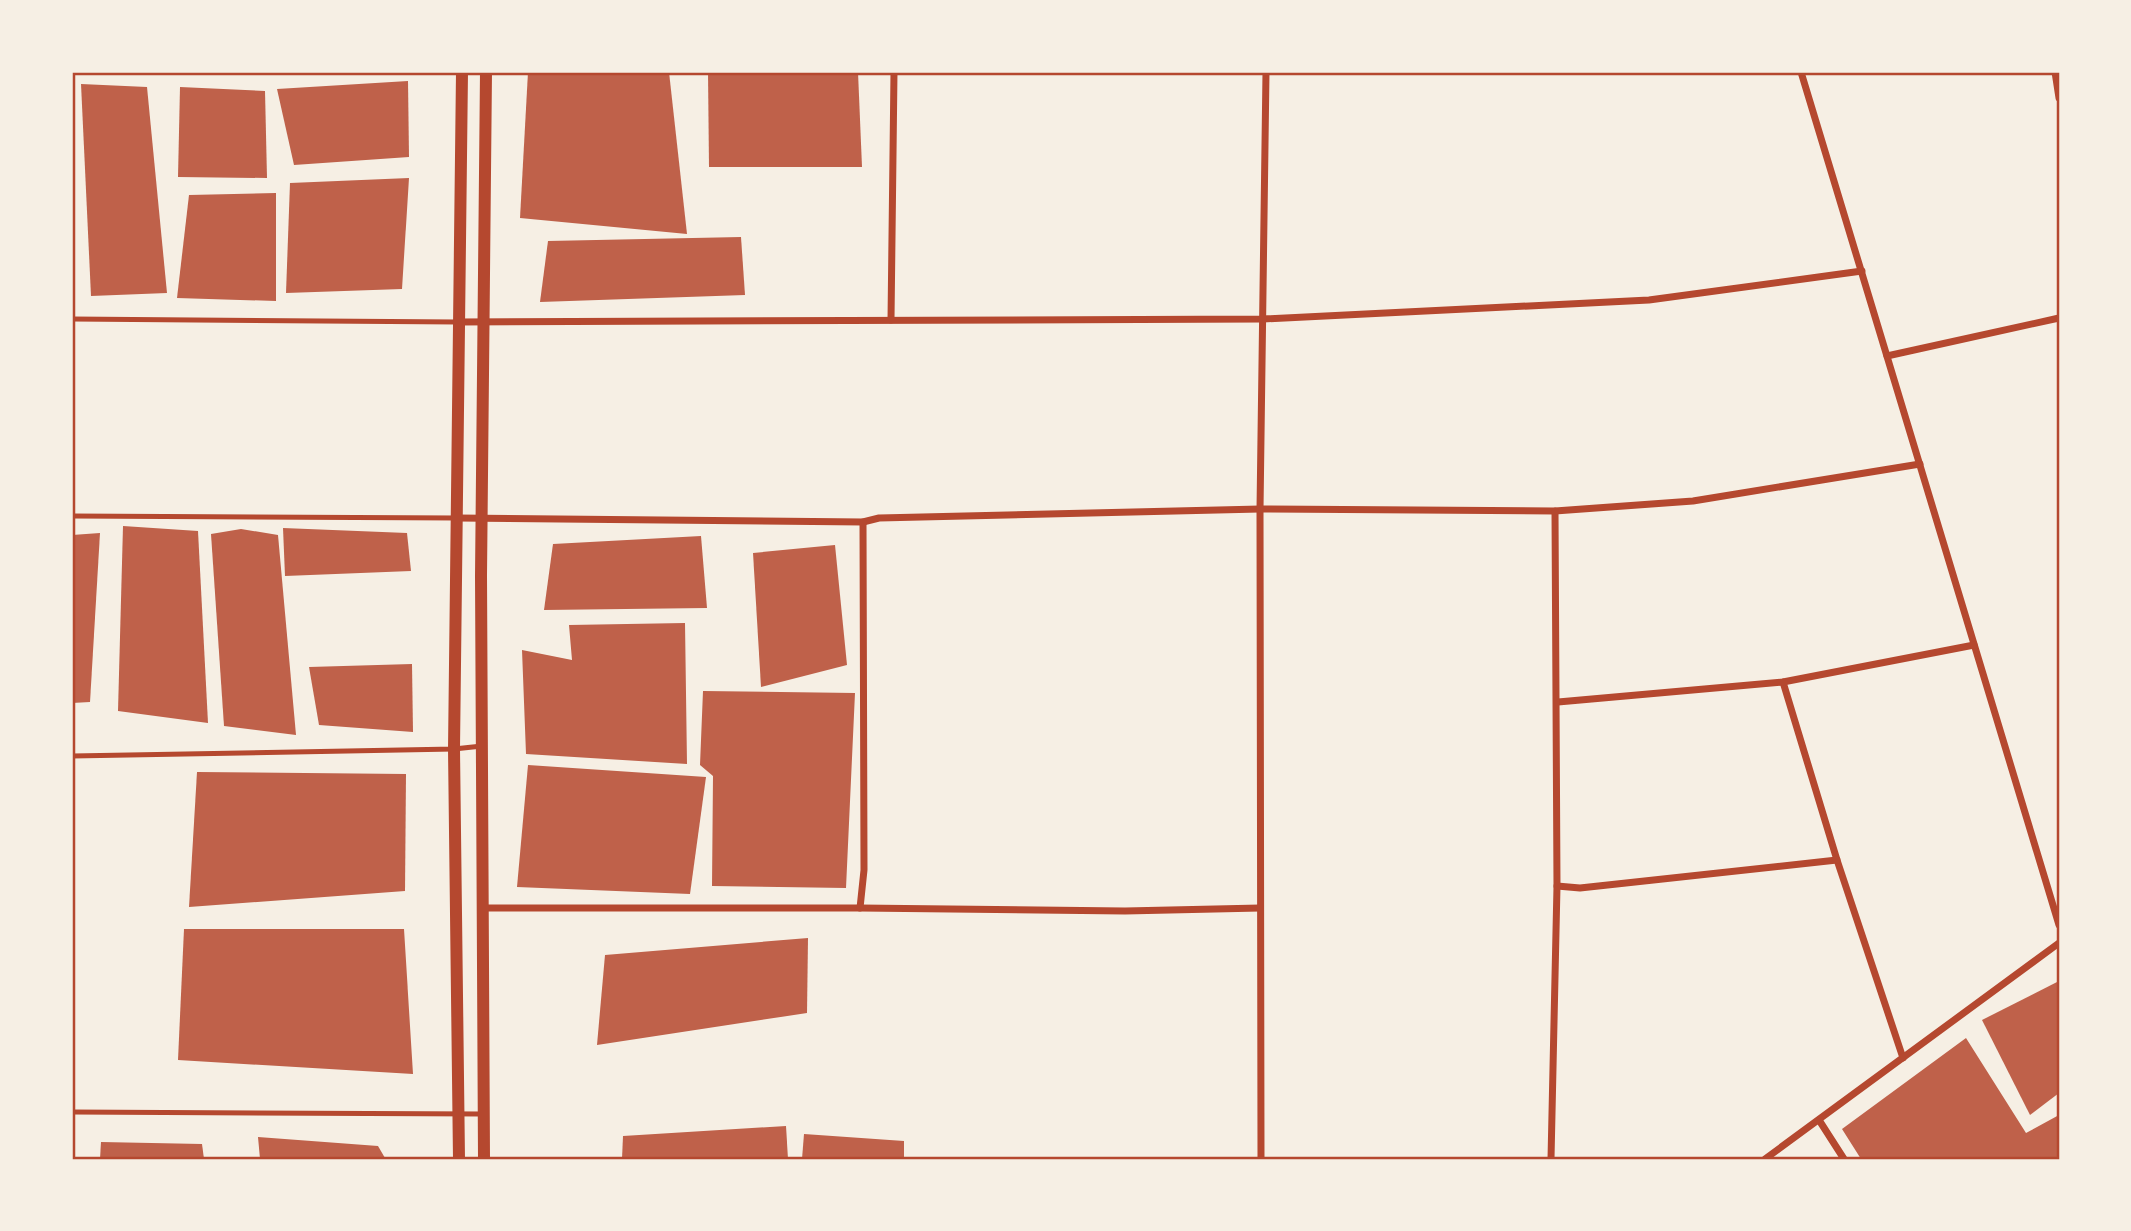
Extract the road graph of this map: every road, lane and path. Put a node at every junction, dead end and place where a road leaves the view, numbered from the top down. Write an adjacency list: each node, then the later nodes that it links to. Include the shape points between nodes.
1 (461, 72): 14 (street)
2 (486, 72): 13 (street)
3 (894, 72): 12 (street)
4 (1266, 72): 11 (street)
5 (1801, 72): 8 (street)
6 (2056, 72): 7 (street)
7 (2059, 98)
8 (1862, 271): 11 (street, via 1649,300); 15 (street)
9 (2059, 318): 15 (street)
10 (72, 319): 14 (lane)
11 (1263, 319): 12 (street); 17 (street)
12 (891, 320): 13 (street)
13 (484, 321): 14 (street); 21 (street)
14 (457, 323): 20 (street)
15 (1887, 356): 16 (street)
16 (1920, 464): 18 (street, via 1693,501); 23 (street)
17 (1260, 509): 18 (street); 22 (street); 33 (street)
18 (1555, 511): 25 (street)
19 (72, 516): 20 (lane)
20 (457, 518): 21 (street); 27 (street)
21 (482, 518): 22 (street); 26 (street)
22 (863, 522): 32 (street, via 864,870)
23 (1975, 645): 24 (street); 34 (street)
24 (1783, 682): 25 (street); 29 (street)
25 (1558, 702): 30 (street)
26 (482, 746): 27 (lane); 31 (street)
27 (454, 749): 28 (lane); 38 (street)
28 (72, 756)
29 (1837, 860): 30 (street, via 1580,888); 36 (street)
30 (1557, 886): 44 (street)
31 (484, 908): 32 (street); 39 (street)
32 (860, 908): 33 (street)
33 (1260, 908): 43 (street)
34 (2059, 925)
35 (2059, 943): 36 (street)
36 (1903, 1058): 40 (street)
37 (72, 1112): 38 (lane)
38 (459, 1114): 39 (lane); 41 (street)
39 (484, 1114): 42 (street)
40 (1819, 1120): 45 (street); 46 (street)
41 (459, 1159)
42 (484, 1159)
43 (1261, 1159)
44 (1551, 1159)
45 (1765, 1159)
46 (1844, 1159)

